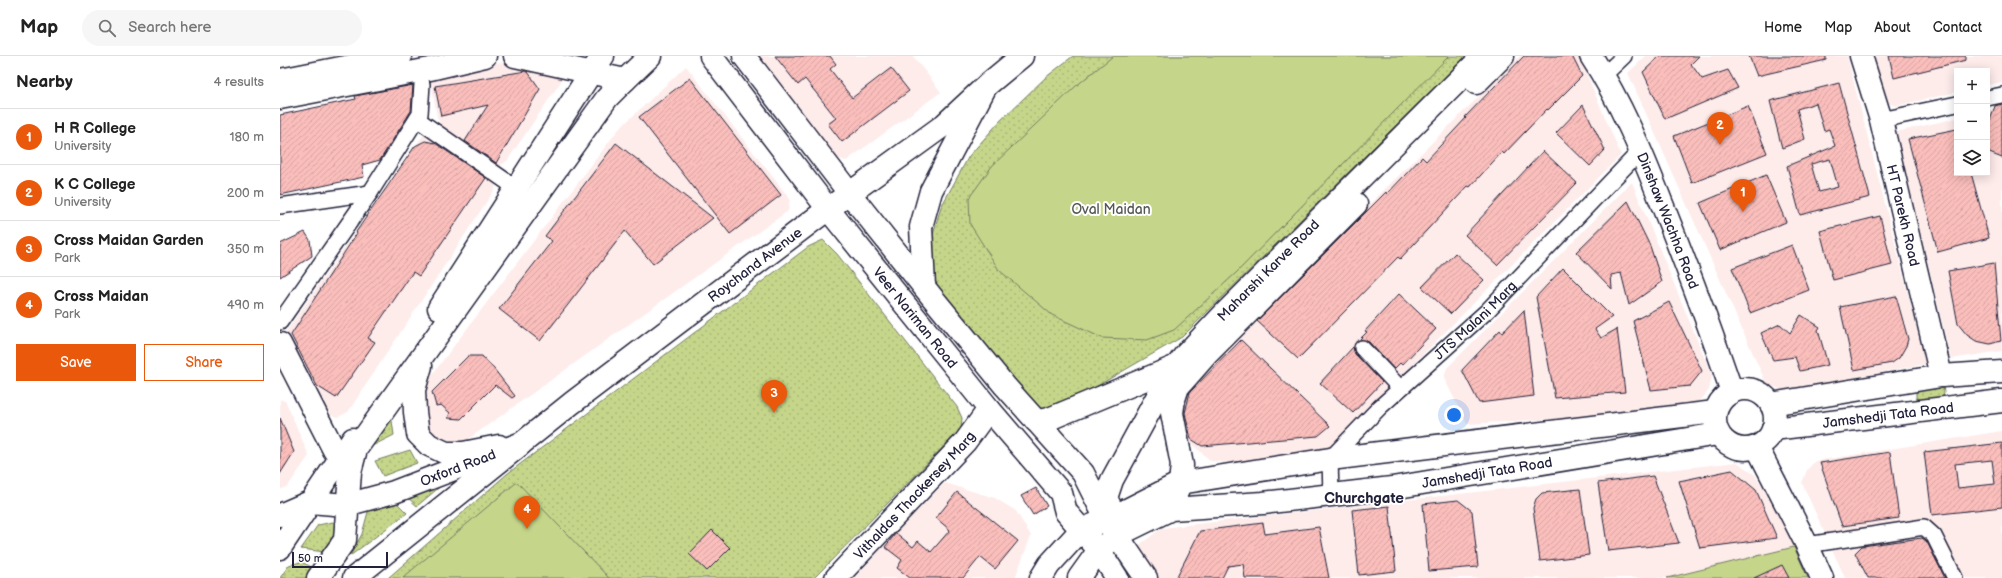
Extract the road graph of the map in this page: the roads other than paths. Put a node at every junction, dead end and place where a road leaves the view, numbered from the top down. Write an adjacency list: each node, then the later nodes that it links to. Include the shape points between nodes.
1 (401, 56): 14 (main road)
2 (485, 56): 23 (main road)
3 (515, 56): 15 (main road)
4 (603, 56): 15 (main road)
5 (711, 56): 32 (main road, Veer Nariman Road)
6 (744, 56): 30 (main road, Veer Nariman Road)
7 (1022, 56): 20 (main road, Roychand Avenue)
8 (1483, 56): 38 (main road, Maharshi Karve Road, via 1224,314)
9 (1503, 56): 60 (main road, Maharshi Karve Road, via 1207,354 1178,387 1172,413 1182,465)
10 (1592, 56): 16 (main road, Dinshaw Wachha Road)
11 (1624, 56): 16 (street)
12 (1861, 56): 26 (main road, HT Parekh Road)
13 (646, 57): 18 (main road)
14 (363, 59): 17 (main road)
15 (590, 74): 18 (main road); 28 (main road)
16 (1604, 75): 27 (main road, Dinshaw Wachha Road)
17 (280, 80)
18 (624, 81): 37 (main road, via 606,98)
19 (422, 84): 25 (street)
20 (987, 85): 30 (main road, Roychand Avenue, via 944,125); 33 (main road, via 931,191 921,227)
21 (2002, 95): 22 (street)
22 (1990, 97)
23 (280, 98)
24 (1954, 105): 26 (street)
25 (418, 116): 28 (street); 29 (street)
26 (1881, 120): 41 (main road, HT Parekh Road)
27 (1641, 150): 43 (street, JTS Malani Marg, via 1487,311); 44 (main road, Dinshaw Wachha Road, via 1691,276)
28 (516, 188): 58 (main road)
29 (370, 193): 31 (street); 34 (street)
30 (850, 194): 32 (main road, Roychand Avenue); 33 (main road, Veer Nariman Road)
31 (280, 206)
32 (828, 209): 48 (main road, Veer Nariman Road); 55 (main road, Roychand Avenue, via 572,402)
33 (924, 286): 51 (main road, Veer Nariman Road)
34 (280, 322)
35 (280, 344): 39 (main road)
36 (1362, 348): 43 (street)
37 (424, 353): 55 (main road, via 414,390 418,434 429,445 446,452 463,453); 58 (main road)
38 (1177, 366): 51 (main road, via 1049,419); 67 (main road, Maharshi Karve Road, via 1167,379 1112,480 1106,498)
39 (286, 370): 58 (main road)
40 (2002, 372): 41 (main road)
41 (1944, 376): 42 (main road); 47 (main road, HT Parekh Road)
42 (1901, 383): 46 (main road); 50 (main road)
43 (1400, 388): 57 (street, JTS Malani Marg)
44 (1732, 392): 46 (main road, via 1748,389 1757,391); 49 (main road, via 1722,399)
45 (2002, 401): 47 (main road, Jamshedji Tata Road)
46 (1771, 404): 52 (main road, via 1774,413)
47 (1950, 408): 50 (main road, Jamshedji Tata Road)
48 (989, 409): 65 (main road, Veer Nariman Road, via 1061,492); 75 (main road, Vithaldas Thackersey Marg, via 965,442)
49 (1715, 412): 53 (main road); 54 (main road)
50 (1905, 414): 52 (main road, Jamshedji Tata Road)
51 (1036, 421): 67 (main road, Veer Nariman Road, via 1083,473)
52 (1773, 429): 56 (main road, via 1768,440)
53 (1718, 434): 56 (main road, via 1732,447 1742,450); 59 (main road, Jamshedji Tata Road)
54 (1478, 441): 57 (main road); 59 (main road)
55 (522, 443): 63 (main road, Oxford Road, via 394,492); 74 (main road, Roychand Avenue)
56 (1757, 447): 69 (main road)
57 (1330, 459): 60 (main road); 61 (street)
58 (345, 465): 62 (main road); 63 (main road)
59 (1482, 473): 61 (main road, Jamshedji Tata Road)
60 (1180, 483): 64 (main road); 67 (main road)
61 (1331, 495): 64 (main road, Jamshedji Tata Road, via 1263,503)
62 (310, 502): 63 (main road, Oxford Road); 66 (main road); 70 (main road)
63 (346, 505): 73 (main road, via 345,540)
64 (1171, 509): 67 (main road, Jamshedji Tata Road)
65 (1066, 512): 68 (main road, Veer Nariman Road); 72 (main road)
66 (280, 515)
67 (1113, 523): 68 (main road); 71 (main road); 78 (main road, Veer Nariman Road)
68 (1080, 530): 71 (main road, Veer Nariman Road); 72 (main road)
69 (1808, 545): 79 (main road); 80 (street, via 1924,527 1934,536)
70 (280, 548)
71 (1099, 550): 76 (main road); 77 (main road, Veer Nariman Road)
72 (1045, 572)
73 (318, 578)
74 (354, 578)
75 (836, 578)
76 (1079, 578)
77 (1117, 578)
78 (1146, 578)
79 (1822, 578)
80 (1955, 578)

